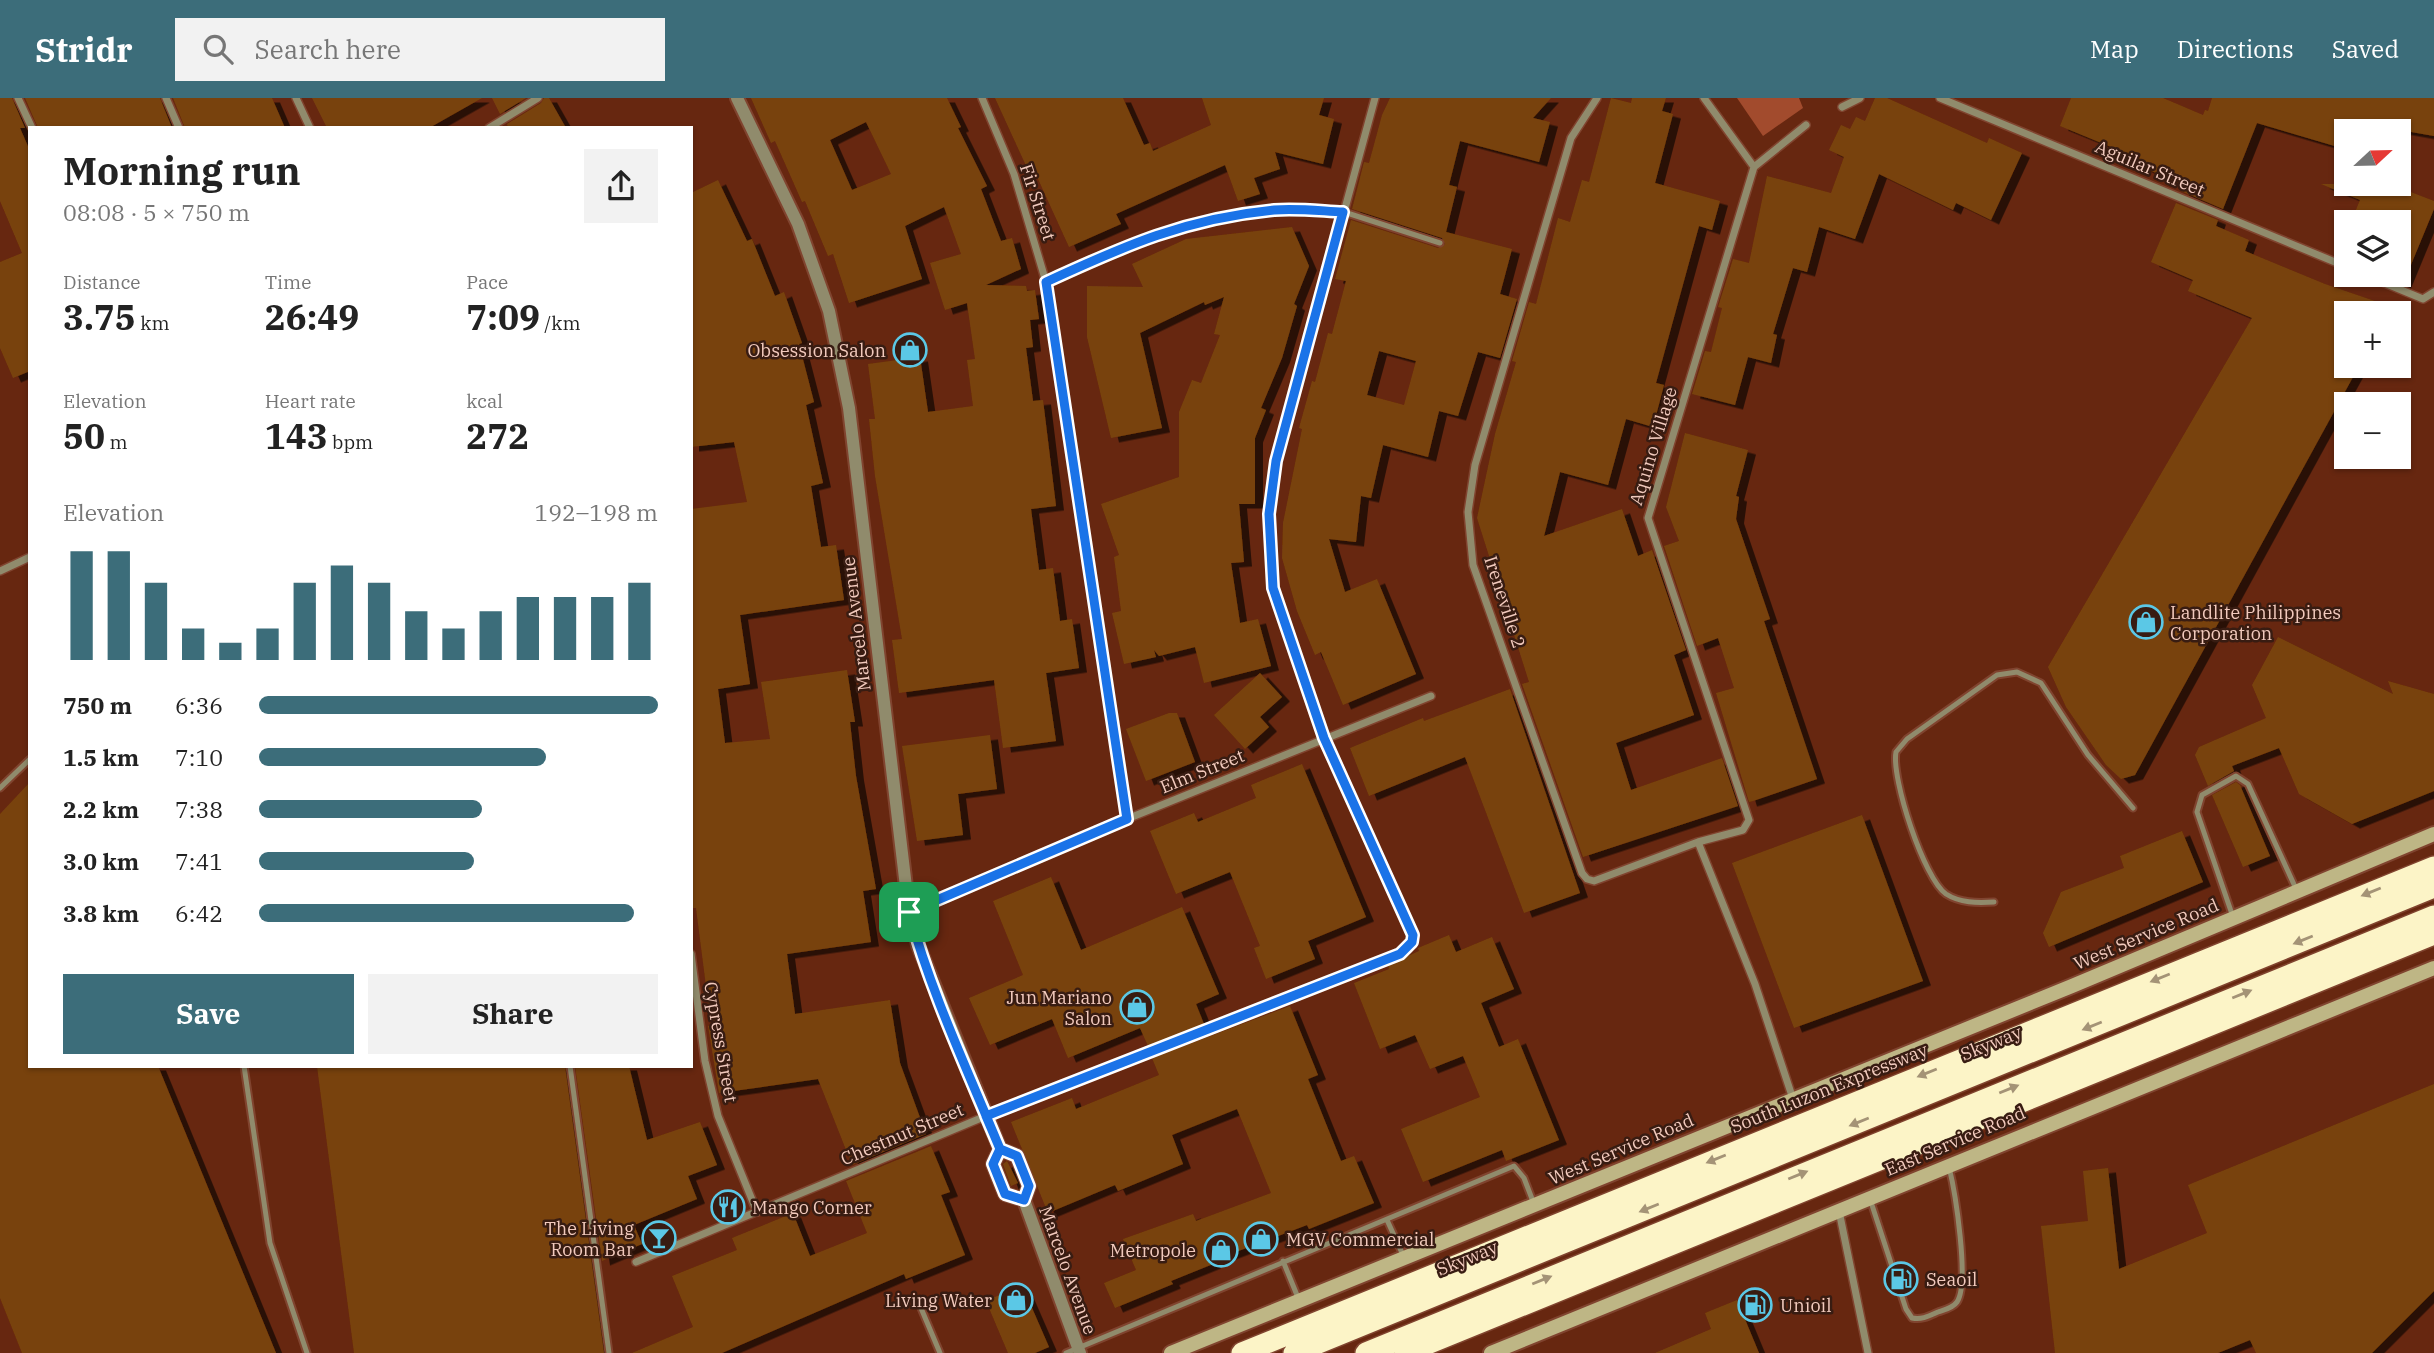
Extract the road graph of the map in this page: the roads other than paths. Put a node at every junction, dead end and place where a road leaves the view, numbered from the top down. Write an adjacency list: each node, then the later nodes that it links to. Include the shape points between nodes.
1 (18, 98): 14 (street)
2 (166, 98): 15 (street)
3 (296, 98): 16 (street)
4 (538, 98): 17 (street)
5 (737, 98): 40 (street, Marcelo Avenue, via 797,224 829,312 849,408)
6 (982, 98): 22 (street, Fir Street, via 1014,174)
7 (1375, 98): 19 (street)
8 (1597, 98): 35 (street, Ireneville 2, via 1571,138 1475,465 1468,512 1473,565 1587,879 1600,880)
9 (1704, 98): 18 (street)
10 (1860, 98): 12 (street)
11 (1940, 98): 21 (street, Aguilar Street)
12 (1842, 107)
13 (1806, 125): 18 (street)
14 (31, 126)
15 (178, 126)
16 (309, 126)
17 (496, 126)
18 (1754, 167): 32 (street, Aquino Village, via 1648,518)
19 (1343, 212): 20 (lane); 22 (street, via 1277,209 1210,219 1133,242); 28 (street, via 1276,461 1269,514 1273,588)
20 (1440, 243)
21 (2334, 262)
22 (1046, 282): 33 (street, Fir Street)
23 (2394, 287): 24 (street, via 2423,299)
24 (2434, 292)
25 (28, 557): 26 (street)
26 (0, 571)
27 (1431, 696): 28 (street, Elm Street)
28 (1324, 738): 33 (street, Elm Street); 49 (street, Chestnut Street, via 1413,935 1412,942 1400,954)
29 (28, 761): 30 (lane)
30 (0, 788)
31 (2133, 808): 39 (lane, via 2109,783 2048,690 2033,677 2017,672 1997,675 1963,697 1896,752 1896,780 1937,885 1962,901)
32 (1747, 813): 35 (street, Ireneville 2, via 1749,820 1743,830)
33 (1127, 819): 40 (street, Elm Street)
34 (2434, 834): 38 (main road, West Service Road)
35 (1698, 842): 48 (street, via 1755,984)
36 (2434, 867): 69 (highway, South Luzon Expressway, one-way to 69)
37 (2434, 887): 70 (highway, Skyway, one-way to 70)
38 (2297, 891): 42 (main road, West Service Road); 42 (lane, via 2248,784 2236,776 2202,795 2197,811)
39 (1994, 902)
40 (909, 912): 49 (street, Marcelo Avenue)
41 (2434, 916): 71 (highway, one-way to 41)
42 (2233, 918): 48 (main road, West Service Road)
43 (2434, 934): 72 (highway)
44 (2434, 968): 51 (main road, East Service Road)
45 (693, 969): 56 (street, Cypress Street, via 705,1061 718,1116)
46 (244, 1068): 65 (lane, via 270,1243)
47 (570, 1068): 66 (lane)
48 (1793, 1099): 54 (main road, West Service Road)
49 (986, 1116): 50 (street, Marcelo Avenue); 56 (street, Chestnut Street)
50 (1000, 1149): 53 (street, Marcelo Avenue, via 1017,1156 1029,1186); 53 (street, Marcelo Avenue, via 993,1164 1005,1194)
51 (1948, 1164): 52 (main road, East Service Road); 52 (lane, via 1957,1202 1962,1267 1959,1295 1951,1307 1920,1320 1912,1318)
52 (1870, 1198): 55 (main road, East Service Road)
53 (1024, 1200): 64 (street, Marcelo Avenue)
54 (1535, 1206): 57 (lane, via 1524,1178 1514,1167); 58 (main road, West Service Road)
55 (1839, 1211): 63 (main road, East Service Road); 74 (street)
56 (757, 1212): 60 (street, Chestnut Street)
57 (1387, 1220): 58 (lane); 59 (lane)
58 (1404, 1259): 62 (main road, West Service Road)
59 (1283, 1261): 62 (lane); 64 (lane)
60 (636, 1262)
61 (918, 1301): 67 (lane)
62 (1300, 1302): 68 (main road, West Service Road)
63 (1518, 1348): 73 (main road, East Service Road)
64 (1075, 1351)
65 (307, 1353)
66 (609, 1353)
67 (940, 1353)
68 (1171, 1353)
69 (1242, 1353)
70 (1294, 1353)
71 (1366, 1353)
72 (1405, 1353)
73 (1491, 1353)
74 (1868, 1353)

